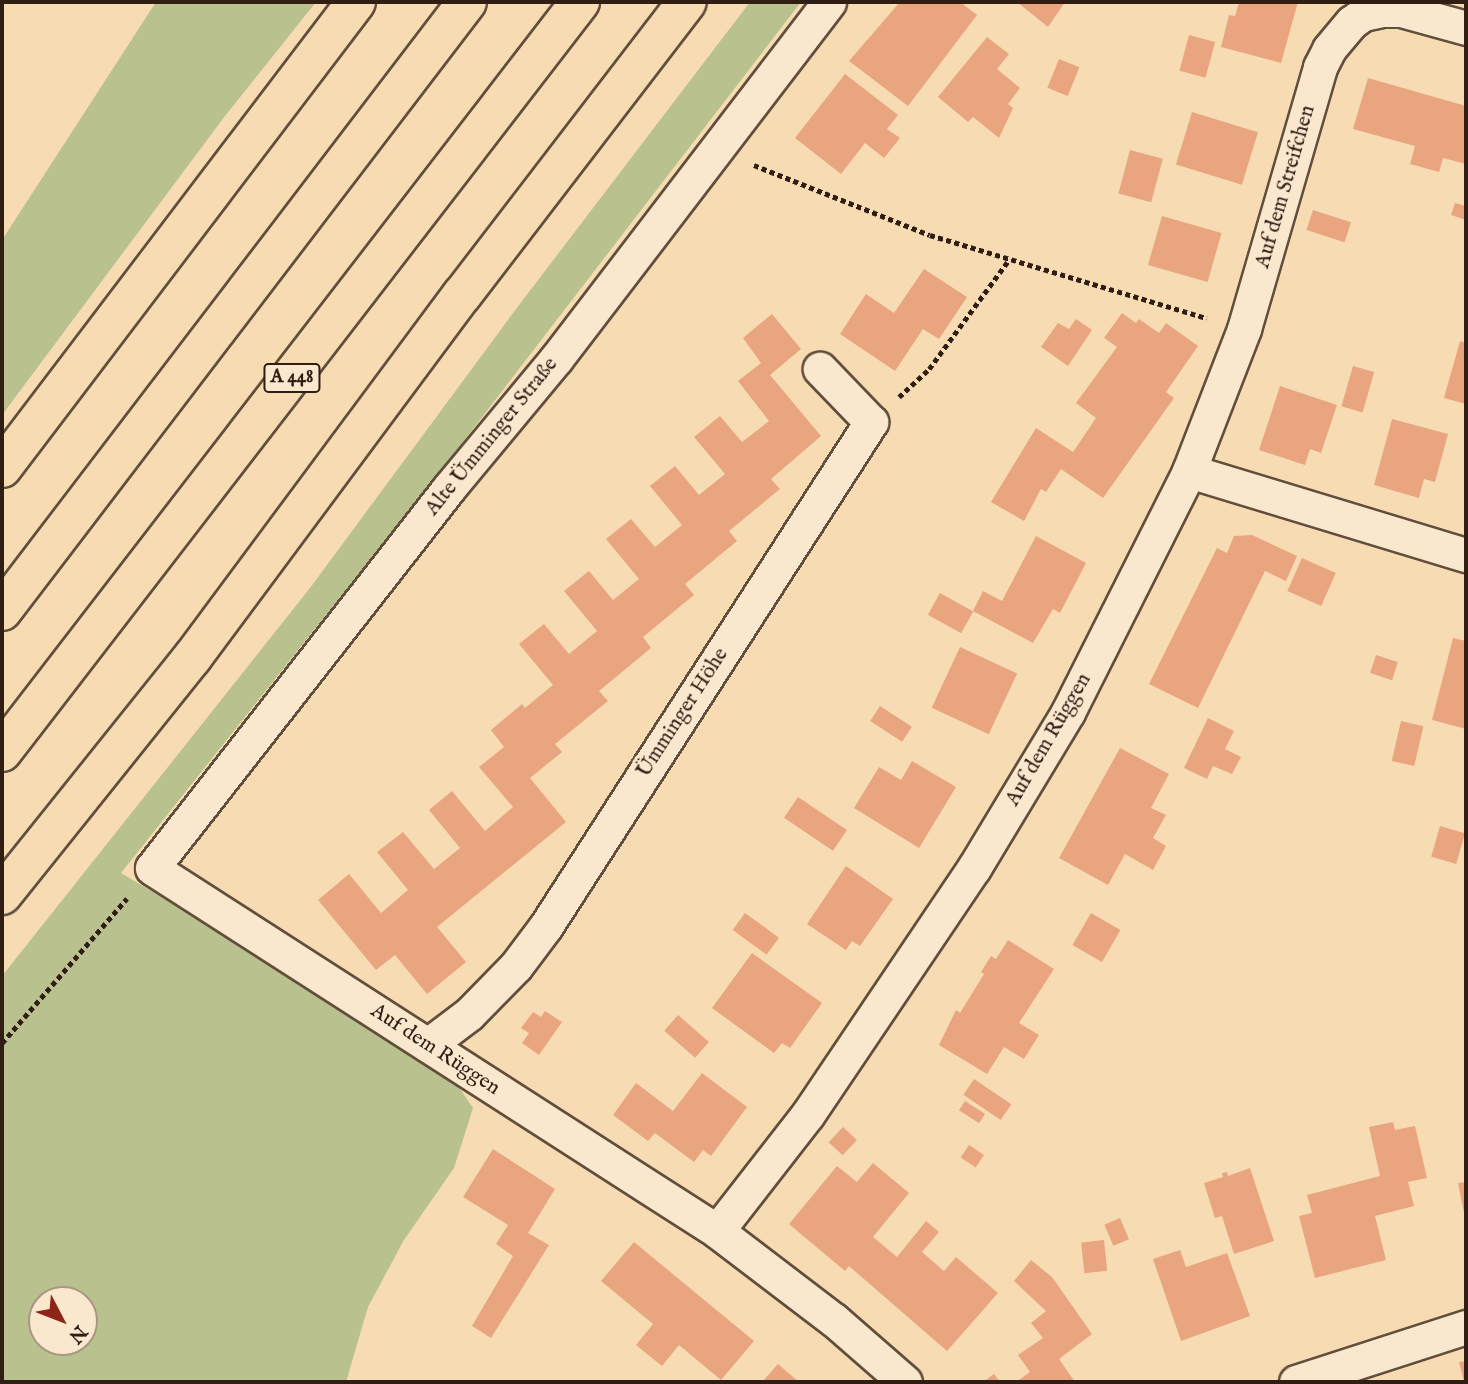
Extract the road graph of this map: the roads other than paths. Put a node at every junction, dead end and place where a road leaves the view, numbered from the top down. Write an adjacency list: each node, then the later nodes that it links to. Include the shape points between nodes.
1 (356, 2): 8 (highway)
2 (467, 2): 11 (highway)
3 (580, 2): 12 (highway, A 448)
4 (687, 2): 14 (highway, via 461,295 192,658)
5 (829, 2): 13 (street, Alte Ümminger Straße, via 556,359 449,488)
6 (1466, 28): 9 (street, Auf dem Streifchen, via 1401,10 1382,10 1363,14 1339,34 1320,67 1244,329)
7 (820, 369): 15 (street, Ümminger Höhe, via 871,422 546,926 516,966)
8 (2, 468)
9 (1189, 471): 10 (street); 16 (street, Auf dem Rüggen, via 1068,712 988,845 808,1114)
10 (1466, 555)
11 (2, 611)
12 (2, 752)
13 (152, 868): 15 (street, Auf dem Rüggen)
14 (2, 895)
15 (428, 1045): 16 (street, Auf dem Rüggen)
16 (717, 1231): 18 (street, Auf dem Rüggen, via 834,1320)
17 (1466, 1327): 19 (street)
18 (905, 1382)
19 (1296, 1382)

